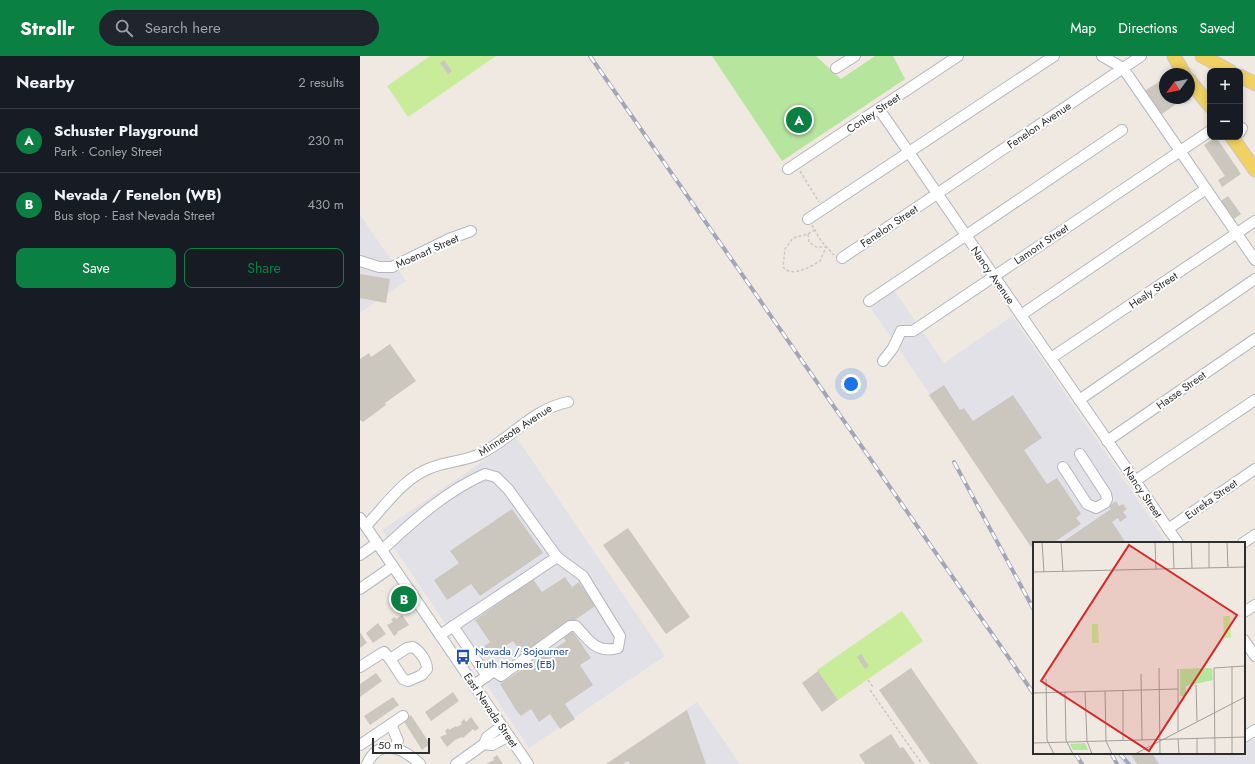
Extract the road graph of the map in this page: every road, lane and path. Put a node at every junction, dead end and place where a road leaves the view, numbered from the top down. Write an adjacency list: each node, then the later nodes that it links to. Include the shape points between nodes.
1 (855, 56): 8 (street)
2 (958, 56): 16 (street, Conley Street)
3 (1054, 56): 20 (street)
4 (1102, 56): 9 (street)
5 (1141, 56): 9 (street, Fenelon Avenue)
6 (1174, 56): 10 (main road)
7 (1202, 56): 11 (main road)
8 (836, 68)
9 (1124, 68): 21 (street); 26 (street, Fenelon Avenue)
10 (1181, 68)
11 (1224, 68)
12 (1243, 78): 13 (main road)
13 (1255, 84)
14 (1195, 87): 15 (main road)
15 (1208, 104)
16 (878, 109): 20 (street, Nancy Avenue); 22 (street, Conley Street)
17 (1122, 130): 34 (street)
18 (1207, 133): 21 (street, Lamont Street)
19 (1239, 140): 24 (main road)
20 (908, 151): 26 (street, Nancy Avenue); 27 (street)
21 (1180, 151): 25 (street); 39 (street, Lamont Street)
22 (799, 162): 23 (street, Conley Street); 27 (path, via 802,167 800,170)
23 (788, 169)
24 (1255, 170)
25 (1206, 189): 33 (street); 42 (street)
26 (937, 194): 34 (street, Nancy Avenue); 36 (street, Fenelon Street)
27 (824, 208): 28 (street)
28 (808, 219): 31 (path)
29 (1255, 222): 33 (street, Healy Street)
30 (471, 230): 38 (street, Moenart Street, via 392,267 379,267)
31 (815, 230): 32 (path); 35 (path)
32 (808, 234): 35 (path, via 809,242 813,246); 35 (path, via 793,238 785,249 785,270 795,272 820,261)
33 (1237, 234): 37 (street); 44 (street, Healy Street)
34 (966, 235): 39 (street, Nancy Avenue); 41 (street)
35 (826, 246): 36 (path, via 834,255)
36 (842, 258)
37 (1255, 260)
38 (360, 261)
39 (994, 276): 42 (street, Nancy Avenue); 45 (street, Lamont Street, via 912,331 904,330 900,333 894,348)
40 (1255, 279): 46 (street)
41 (868, 301)
42 (1021, 315): 44 (street, Nancy Avenue)
43 (1255, 339): 49 (street, Hasse Street)
44 (1051, 358): 46 (street, Nancy Avenue)
45 (883, 361)
46 (1079, 400): 49 (street, Nancy Avenue)
47 (1255, 400): 53 (street)
48 (568, 402): 54 (street, Minnesota Avenue, via 546,408 481,454 432,467 415,476)
49 (1108, 441): 53 (street, Nancy Street)
50 (1080, 454): 51 (street, via 1106,494 1105,503 1096,508 1087,504)
51 (1063, 467)
52 (1255, 469): 55 (street, Eureka Street)
53 (1135, 481): 55 (street, Nancy Street)
54 (363, 522): 59 (street, East Nevada Street)
55 (1168, 529): 57 (street, Nancy Street)
56 (1255, 535): 58 (street)
57 (1177, 542)
58 (1244, 542)
59 (380, 547): 60 (street); 61 (street, via 470,480 486,474 496,477 508,489); 62 (street, East Nevada Street)
60 (360, 555)
61 (557, 557): 66 (street); 72 (street, via 583,576 620,636 618,648 608,651 594,646 576,626 570,626 501,676 494,671)
62 (393, 566): 63 (street); 67 (street, East Nevada Street)
63 (360, 589)
64 (1255, 605): 65 (street)
65 (1245, 611)
66 (453, 626): 67 (street); 72 (street)
67 (440, 635): 74 (street, East Nevada Street)
68 (1245, 642): 69 (street)
69 (1250, 655)
70 (390, 659): 71 (street, via 384,652)
71 (360, 667)
72 (487, 676): 74 (street)
73 (868, 680): 75 (path)
74 (474, 685): 79 (street, East Nevada Street)
75 (873, 687)
76 (870, 690): 92 (path)
77 (404, 716): 78 (street)
78 (391, 724): 84 (street); 85 (street, via 398,741)
79 (502, 726): 81 (street, East Nevada Street); 83 (street, via 487,737)
80 (1255, 730): 82 (street)
81 (509, 736): 83 (street, via 492,745); 91 (street, East Nevada Street)
82 (1245, 736)
83 (484, 744): 90 (street)
84 (360, 745)
85 (394, 748): 86 (street); 87 (street, via 379,750)
86 (408, 753): 88 (street); 89 (street)
87 (367, 764)
88 (406, 764)
89 (420, 764)
90 (456, 764)
91 (528, 764)
92 (922, 764)

